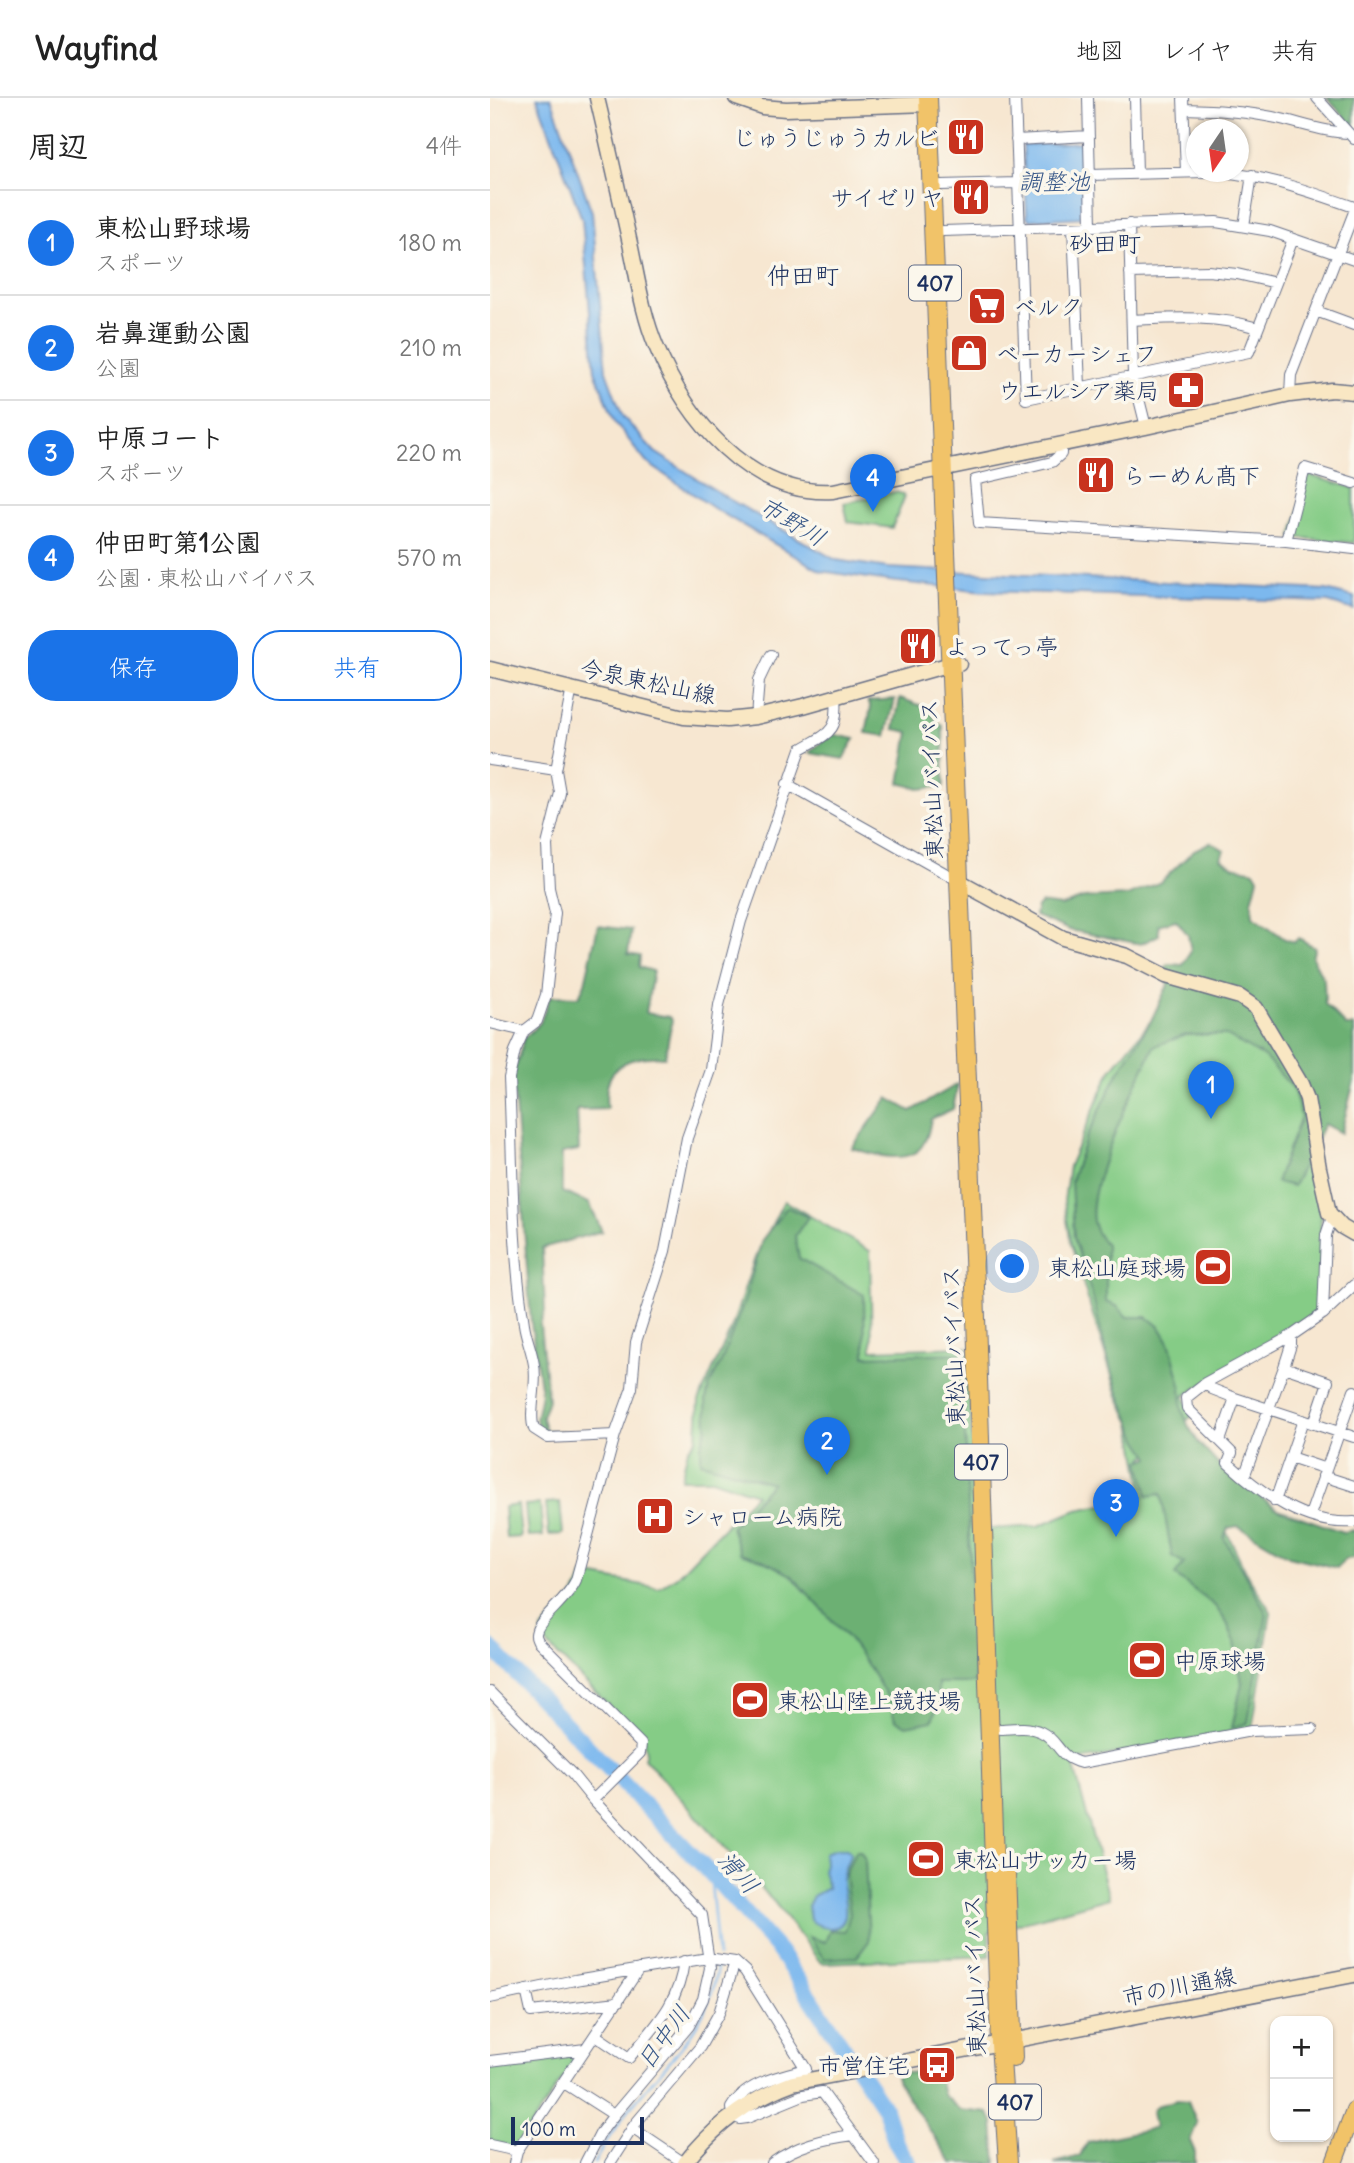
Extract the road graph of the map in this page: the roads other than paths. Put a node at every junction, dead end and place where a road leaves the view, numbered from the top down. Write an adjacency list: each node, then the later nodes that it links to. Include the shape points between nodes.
1 (597, 98): 42 (street, via 655,344 679,392 710,432 763,477 806,491 833,491)
2 (736, 98): 7 (street, via 786,109)
3 (1015, 98): 11 (street)
4 (1088, 98): 9 (street)
5 (1135, 98): 13 (street)
6 (1317, 98): 10 (street)
7 (931, 100): 18 (highway, 407); 42 (highway, 407)
8 (1184, 104): 10 (street, via 1252,113); 12 (street)
9 (1089, 136): 11 (street); 14 (street)
10 (1351, 136)
11 (1016, 140): 17 (street)
12 (1186, 172): 13 (street)
13 (1136, 173): 14 (street)
14 (1089, 175): 22 (street)
15 (1249, 175): 16 (street)
16 (1252, 175): 19 (street); 23 (street)
17 (1017, 183): 18 (street); 25 (street)
18 (941, 186): 26 (highway, 407)
19 (1354, 207)
20 (1354, 212): 28 (street)
21 (1129, 225): 22 (street); 23 (street, via 1185,221); 30 (street)
22 (1091, 226): 24 (street)
23 (1244, 226): 27 (street)
24 (1073, 227): 25 (street); 37 (street)
25 (1020, 228): 26 (street); 37 (street, via 1026,399)
26 (943, 231): 42 (highway, 407)
27 (1293, 239): 28 (street); 31 (street)
28 (1338, 255): 29 (street); 32 (street)
29 (1354, 260)
30 (1130, 273): 31 (street, via 1208,271); 33 (street)
31 (1276, 283): 35 (street)
32 (1316, 311): 34 (street); 39 (street, via 1291,376)
33 (1132, 320): 35 (street, via 1206,317); 36 (street)
34 (1354, 325)
35 (1258, 328): 36 (street, via 1249,352)
36 (1133, 375): 37 (street); 40 (street)
37 (1080, 386)
38 (1354, 392): 39 (street)
39 (1290, 394): 40 (street)
40 (1146, 427): 41 (street)
41 (1061, 444): 42 (street); 44 (street, via 1061,454 1052,462 975,480 979,523)
42 (947, 467): 47 (highway, 東松山バイパス / 407)
43 (1354, 483): 44 (street, via 1304,468)
44 (1286, 541): 45 (street)
45 (1354, 549)
46 (771, 654): 51 (street, via 759,680)
47 (955, 664): 50 (street, 今泉東松山線); 55 (highway, 東松山バイパス / 407)
48 (490, 669): 49 (street, 今泉東松山線)
49 (572, 688): 51 (street, 今泉東松山線, via 684,717); 53 (street)
50 (836, 697): 51 (street, 今泉東松山線); 54 (street, via 834,726 801,749)
51 (756, 717)
52 (490, 760): 53 (street)
53 (556, 770): 57 (street, via 559,793 547,845 555,914 546,995 537,1021)
54 (787, 784): 55 (street); 71 (street, via 741,921 719,1005 711,1070 687,1139 665,1251 636,1342 632,1388)
55 (963, 884): 58 (street, via 1063,939 1127,956 1166,976 1240,997 1256,1008 1307,1099); 82 (highway, 東松山バイパス / 407); 94 (highway, 東松山バイパス / 407)
56 (490, 1023): 57 (street)
57 (524, 1031): 71 (street, via 509,1078 517,1256 535,1375 532,1424 548,1438)
58 (1332, 1217): 59 (street); 61 (street, via 1326,1235)
59 (1354, 1234)
60 (1354, 1285): 61 (street)
61 (1323, 1314): 62 (street)
62 (1291, 1336): 63 (street); 64 (street)
63 (1284, 1367): 67 (street); 69 (street, via 1328,1382)
64 (1205, 1383): 66 (street); 73 (street, via 1186,1398 1187,1408)
65 (1354, 1391): 70 (street)
66 (1235, 1398): 67 (street); 73 (street)
67 (1269, 1408): 68 (street); 76 (street)
68 (1303, 1420): 69 (street); 74 (street)
69 (1314, 1423): 70 (street)
70 (1340, 1432): 72 (street); 75 (street)
71 (615, 1435): 84 (street, via 576,1580 537,1629 536,1637 639,1740 640,1753)
72 (1354, 1437)
73 (1220, 1441): 76 (street, via 1232,1453 1228,1463)
74 (1290, 1457): 75 (street); 78 (street)
75 (1325, 1473): 77 (street); 79 (street)
76 (1244, 1477): 78 (street)
77 (1354, 1486)
78 (1275, 1501): 79 (street)
79 (1310, 1515): 80 (street, via 1334,1522)
80 (1353, 1519)
81 (490, 1692): 84 (street)
82 (1001, 1729): 83 (street, via 1037,1730 1066,1758 1081,1763 1251,1731); 94 (highway, 東松山バイパス / 407)
83 (1312, 1730)
84 (596, 1797): 85 (street, via 702,1915)
85 (708, 1958): 86 (street); 87 (street); 99 (street, via 703,1999 689,2026)
86 (684, 1961): 88 (street); 93 (street, via 672,2004 629,2058)
87 (731, 1962): 100 (street, via 745,1971 806,2069 743,2094 731,2108); 101 (street, via 719,2013 700,2047)
88 (639, 1969): 90 (street); 92 (street)
89 (1354, 1975): 94 (street, 市の川通線)
90 (526, 1990): 91 (street); 92 (street, via 531,2012)
91 (490, 1998)
92 (618, 2002): 93 (street)
93 (595, 2035): 95 (street)
94 (1006, 2043): 100 (street, 市の川通線, via 793,2083); 111 (highway, 東松山バイパス / 407); 112 (highway, 東松山バイパス / 407)
95 (585, 2049): 96 (street); 97 (street)
96 (490, 2061)
97 (564, 2083): 99 (street); 104 (street)
98 (1354, 2112): 113 (main road)
99 (614, 2115): 106 (street)
100 (732, 2116): 102 (street, via 747,2118 822,2092); 108 (street, 市の川通線)
101 (632, 2128): 107 (street); 108 (street)
102 (854, 2135): 109 (street, via 810,2143); 110 (street)
103 (490, 2145): 104 (street)
104 (517, 2151): 105 (street)
105 (514, 2163)
106 (585, 2163)
107 (610, 2163)
108 (685, 2163)
109 (772, 2163)
110 (874, 2163)
111 (1008, 2163)
112 (1017, 2163)
113 (1334, 2163)

